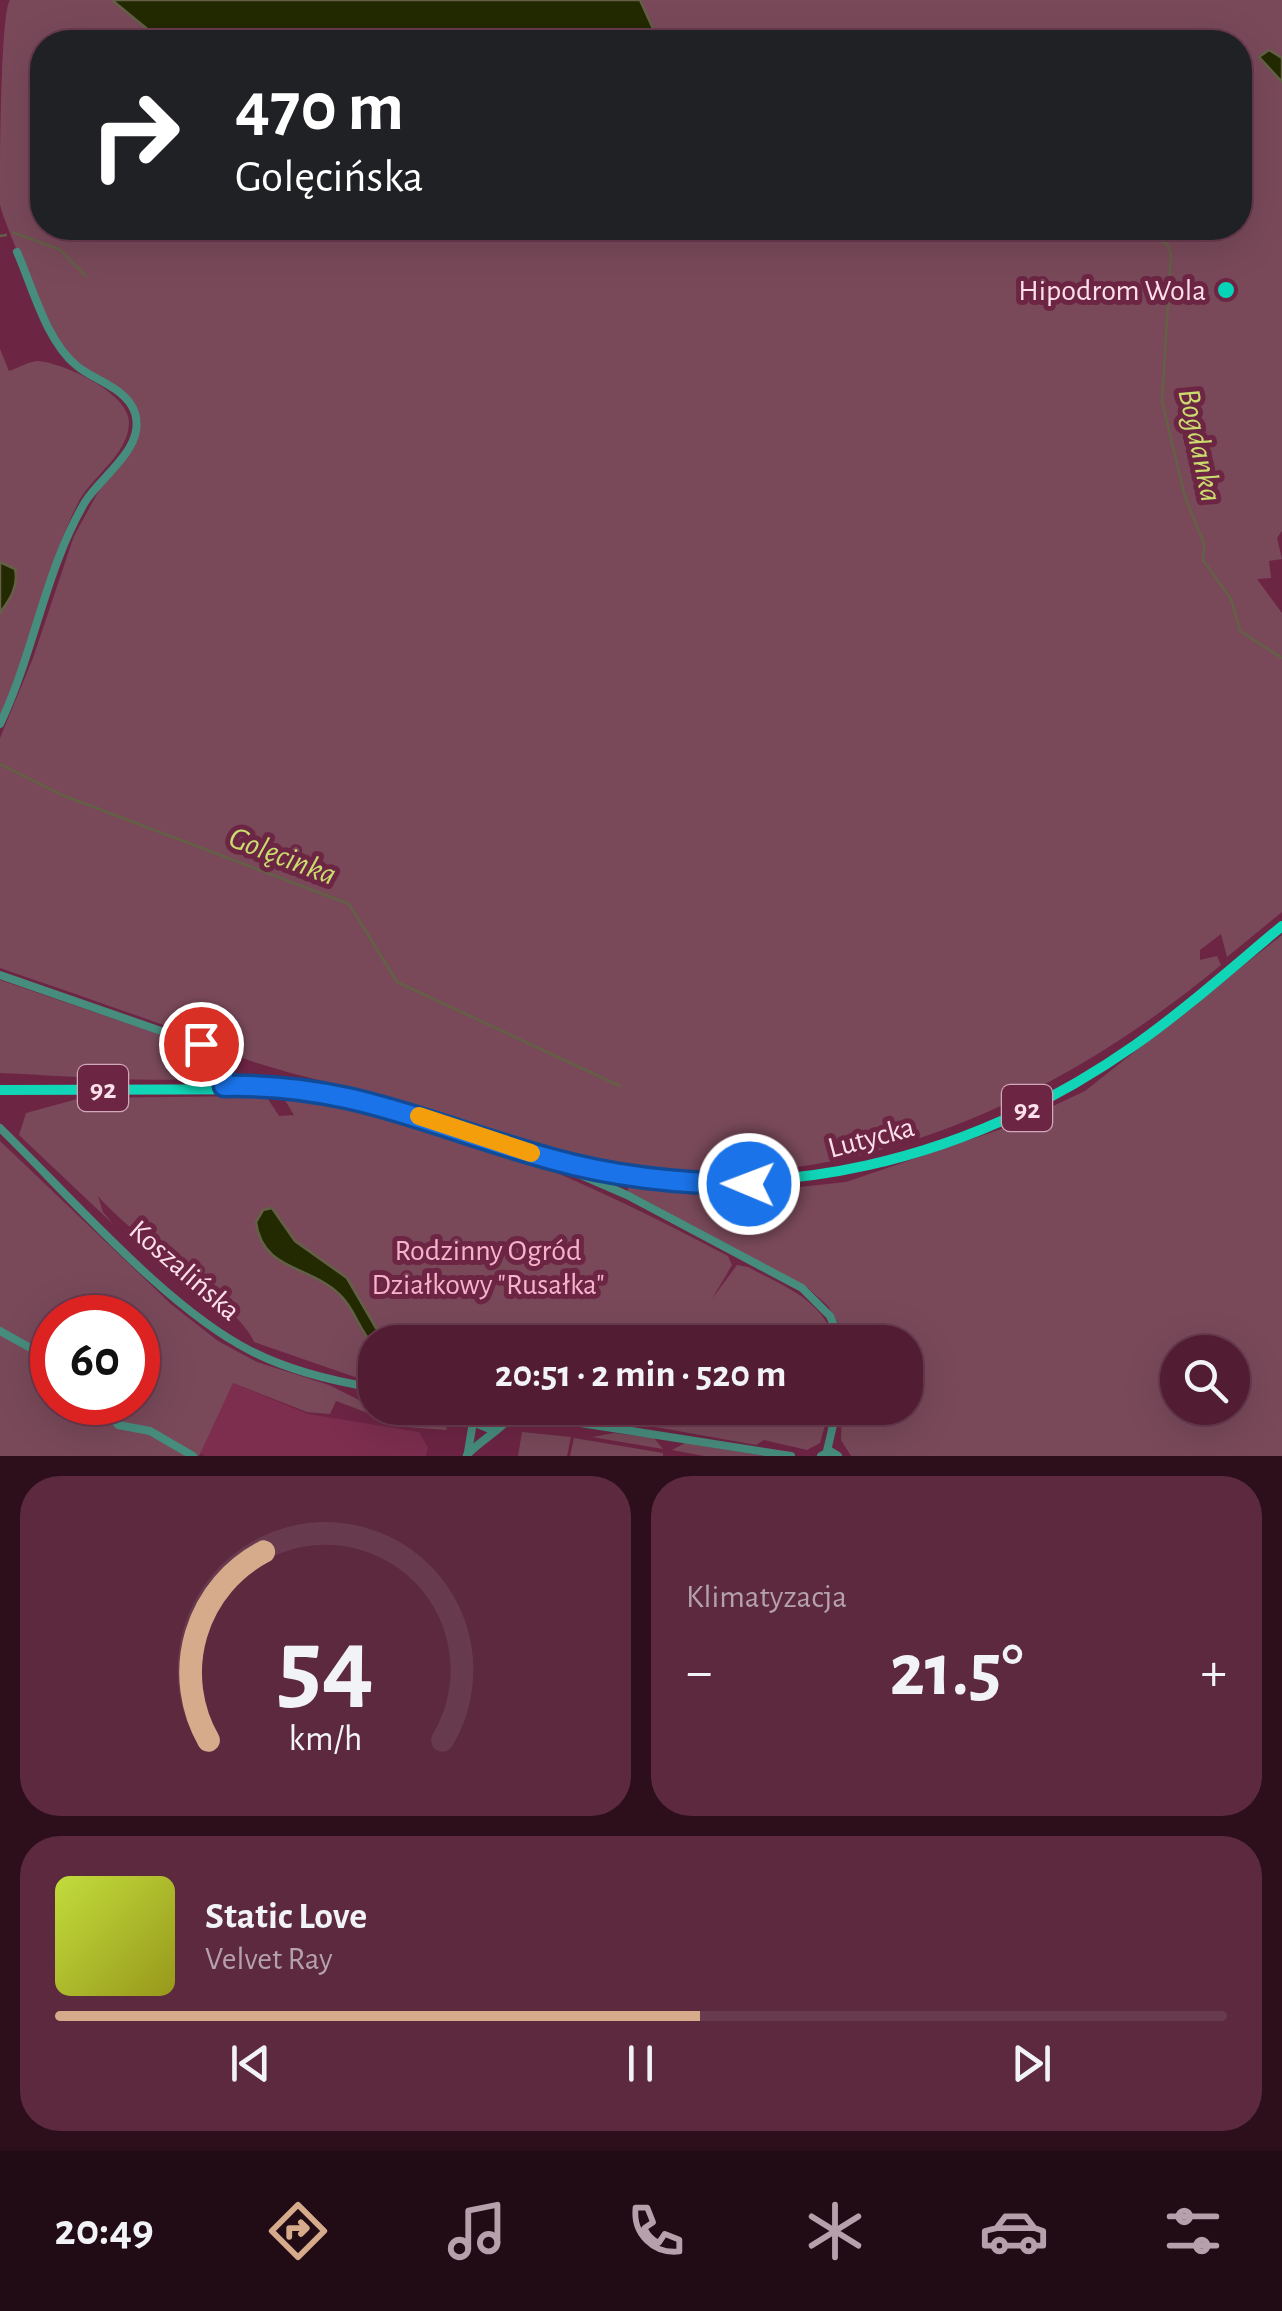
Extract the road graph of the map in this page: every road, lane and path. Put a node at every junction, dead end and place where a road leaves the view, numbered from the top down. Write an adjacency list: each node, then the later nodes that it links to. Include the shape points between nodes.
1 (17, 252): 2 (street, via 69,359 123,396 137,426 124,455 78,514)
2 (0, 724)
3 (1282, 926): 9 (main road, Lutycka / 92, via 1110,1062 962,1136 796,1180 730,1184)
4 (0, 975): 5 (street, via 206,1047 221,1061)
5 (224, 1086): 6 (main road, Lutycka / 92); 8 (main road, Lutycka / 92, via 339,1093)
6 (0, 1090)
7 (0, 1128): 14 (street, Koszalińska, via 219,1332 295,1370)
8 (528, 1153): 9 (main road, Lutycka / 92); 10 (street)
9 (624, 1174): 10 (street)
10 (627, 1195): 11 (street, via 808,1292)
11 (834, 1325)
12 (0, 1332): 13 (street)
13 (30, 1348)
14 (358, 1384)
15 (118, 1425): 23 (street, via 150,1431)
16 (469, 1425): 24 (street)
17 (484, 1425): 21 (street)
18 (501, 1425): 21 (street)
19 (593, 1425): 25 (street)
20 (835, 1425): 22 (street)
21 (492, 1430): 24 (street)
22 (830, 1451)
23 (193, 1456)
24 (466, 1456)
25 (791, 1456)

